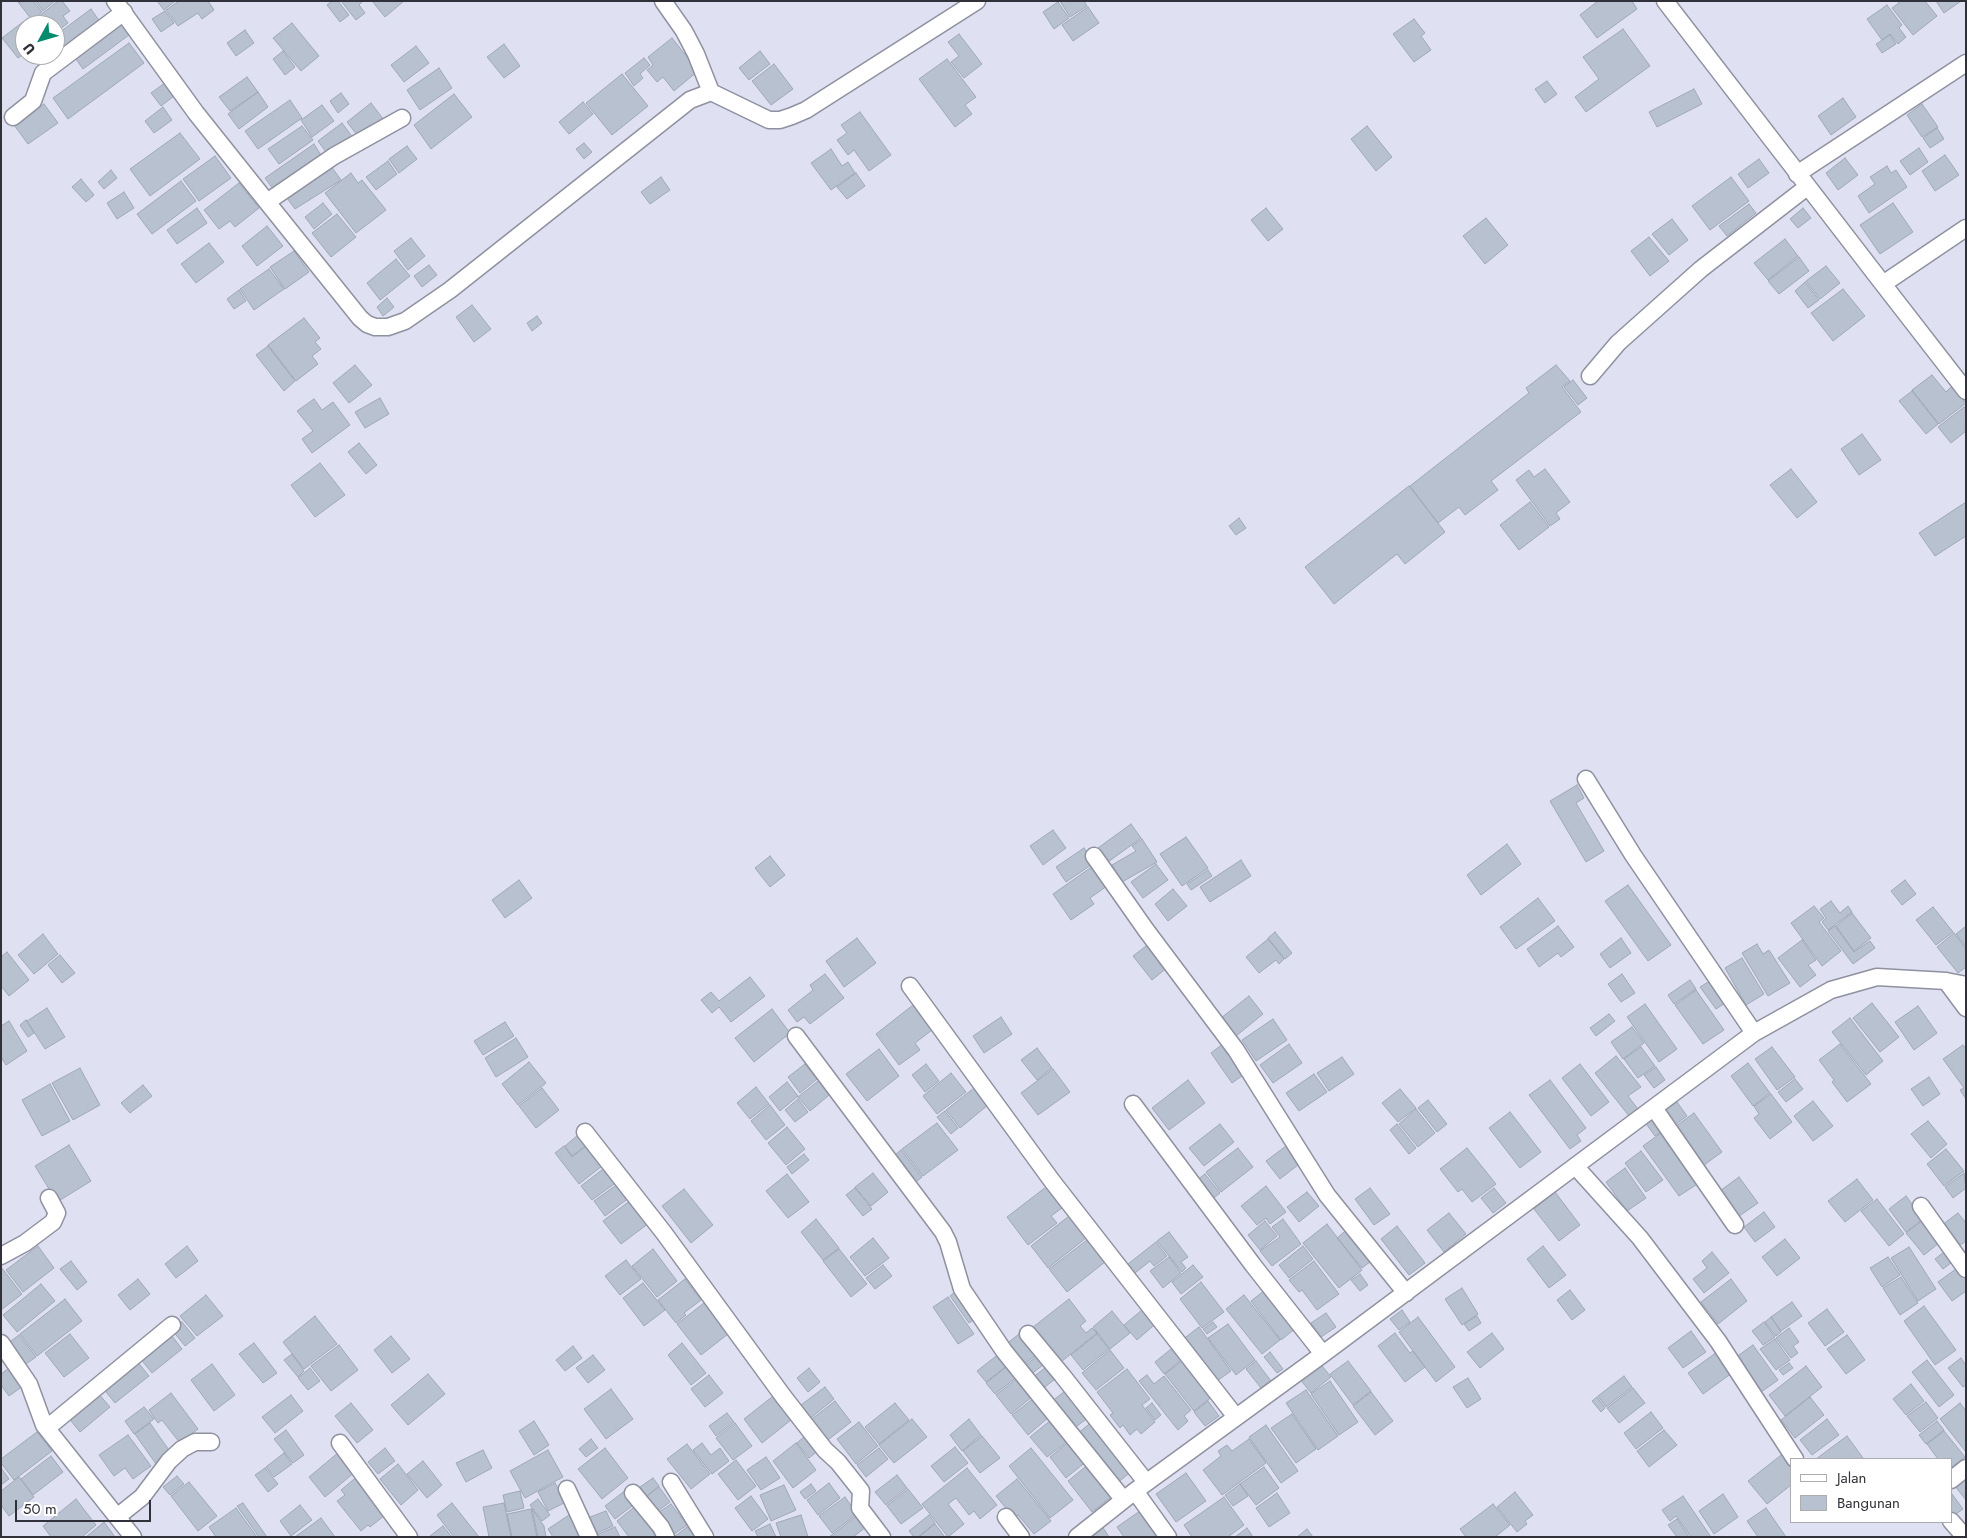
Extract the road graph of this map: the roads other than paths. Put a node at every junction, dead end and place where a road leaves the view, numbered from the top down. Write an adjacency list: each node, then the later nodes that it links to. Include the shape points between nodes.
1 (662, 1): 6 (street, via 684,31)
2 (977, 1): 6 (street, via 792,116 769,120)
3 (1665, 1): 9 (street)
4 (119, 6): 7 (street, via 43,73 33,101); 11 (street, via 196,113)
5 (1966, 62): 9 (street)
6 (711, 92): 11 (street, via 690,100 450,290 405,321 388,327 376,327 360,318)
7 (13, 117)
8 (402, 118): 11 (street, via 334,156)
9 (1797, 174): 10 (street)
10 (1807, 187): 13 (street); 14 (street, via 1701,269 1618,342)
11 (267, 202)
12 (1966, 228): 13 (street)
13 (1883, 284): 15 (street)
14 (1590, 376)
15 (1966, 390)
16 (1586, 779): 22 (street, via 1633,855)
17 (1094, 856): 33 (street, via 1236,1050 1328,1195)
18 (1946, 981): 19 (street); 21 (street); 22 (street, via 1877,977 1830,990)
19 (1966, 985)
20 (910, 986): 38 (street, via 1052,1181)
21 (1966, 1008)
22 (1754, 1033): 25 (street)
23 (796, 1036): 47 (street, via 943,1232 962,1289 1004,1351)
24 (1133, 1104): 37 (street)
25 (1654, 1108): 27 (street); 30 (street)
26 (585, 1132): 57 (street, via 664,1233 783,1396 861,1491 860,1508)
27 (1576, 1167): 33 (street); 42 (street, via 1640,1238 1712,1333)
28 (49, 1198): 31 (street, via 57,1213 53,1222)
29 (1921, 1206): 32 (street)
30 (1735, 1225)
31 (1, 1256)
32 (1966, 1269)
33 (1406, 1293): 37 (street)
34 (172, 1325): 39 (street)
35 (1028, 1334): 47 (street, via 1062,1374)
36 (1, 1343): 39 (street, via 29,1384)
37 (1323, 1354): 38 (street)
38 (1236, 1417): 47 (street)
39 (47, 1428): 49 (street)
40 (212, 1442): 49 (street, via 195,1442 182,1449 142,1497)
41 (340, 1443): 53 (street)
42 (1794, 1458)
43 (1966, 1468): 44 (street)
44 (1952, 1479)
45 (671, 1482): 56 (street)
46 (566, 1489): 54 (street)
47 (1135, 1491): 59 (street); 60 (street)
48 (633, 1493): 55 (street)
49 (117, 1517): 52 (street)
50 (1006, 1517): 58 (street)
51 (1952, 1522): 61 (street)
52 (133, 1537)
53 (409, 1537)
54 (589, 1537)
55 (666, 1537)
56 (705, 1537)
57 (882, 1537)
58 (1021, 1537)
59 (1077, 1537)
60 (1168, 1537)
61 (1965, 1537)

